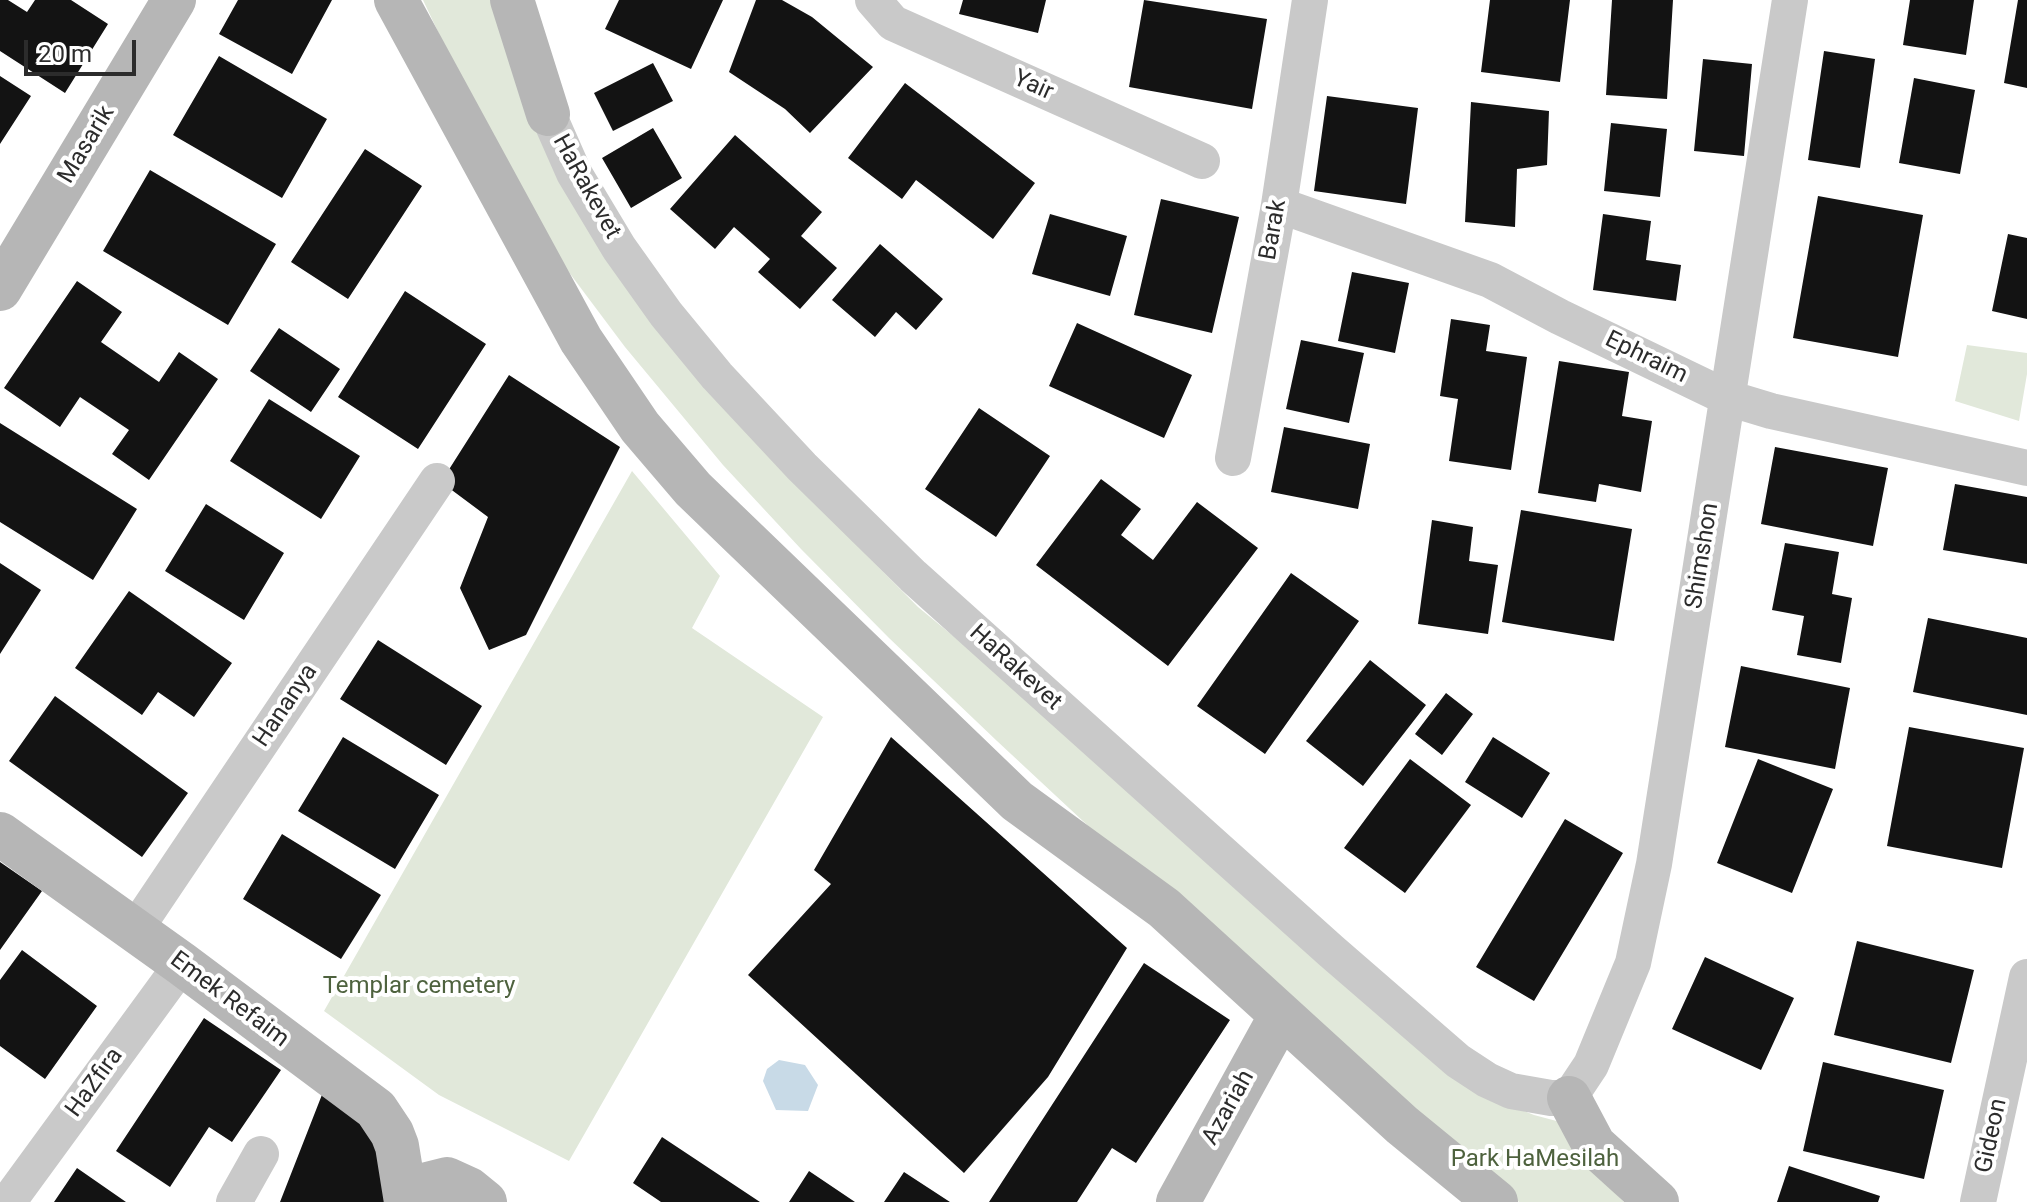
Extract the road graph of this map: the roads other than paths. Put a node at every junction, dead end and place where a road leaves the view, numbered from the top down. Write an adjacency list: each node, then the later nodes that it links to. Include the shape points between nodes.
1 (174, 0): 10 (street, Masarik)
2 (396, 0): 19 (street, via 581,340 640,427 693,489 1017,801 1164,908)
3 (512, 0): 7 (street, HaRakevet)
4 (873, 0): 8 (street, Yair, via 893,23)
5 (1310, 0): 9 (street, Barak)
6 (1790, 0): 11 (street, Shimshon)
7 (548, 114): 20 (street, HaRakevet, via 574,173 666,314 791,456 913,576 1458,1061 1511,1091)
8 (1202, 161)
9 (1279, 205): 11 (street, Ephraim, via 1490,280); 12 (street, Barak)
10 (0, 289)
11 (1728, 398): 13 (street, Ephraim); 20 (street, Shimshon, via 1654,864 1633,963 1591,1065)
12 (1233, 458)
13 (2027, 468)
14 (437, 481): 16 (street, Hananya)
15 (0, 834): 16 (street, Emek Refaim)
16 (135, 930): 17 (street, Emek Refaim)
17 (182, 964): 23 (street, HaZfira); 25 (street, Emek Refaim, via 376,1109 397,1146)
18 (2027, 977): 29 (street, Gideon)
19 (1281, 1015): 22 (street, Azariah); 27 (street)
20 (1569, 1098): 28 (street, via 1594,1145)
21 (261, 1154): 24 (street)
22 (1181, 1196)
23 (8, 1202)
24 (234, 1202)
25 (408, 1202): 26 (street, Emek Refaim, via 427,1184 447,1179)
26 (485, 1202)
27 (1496, 1202)
28 (1657, 1202)
29 (1978, 1202)

